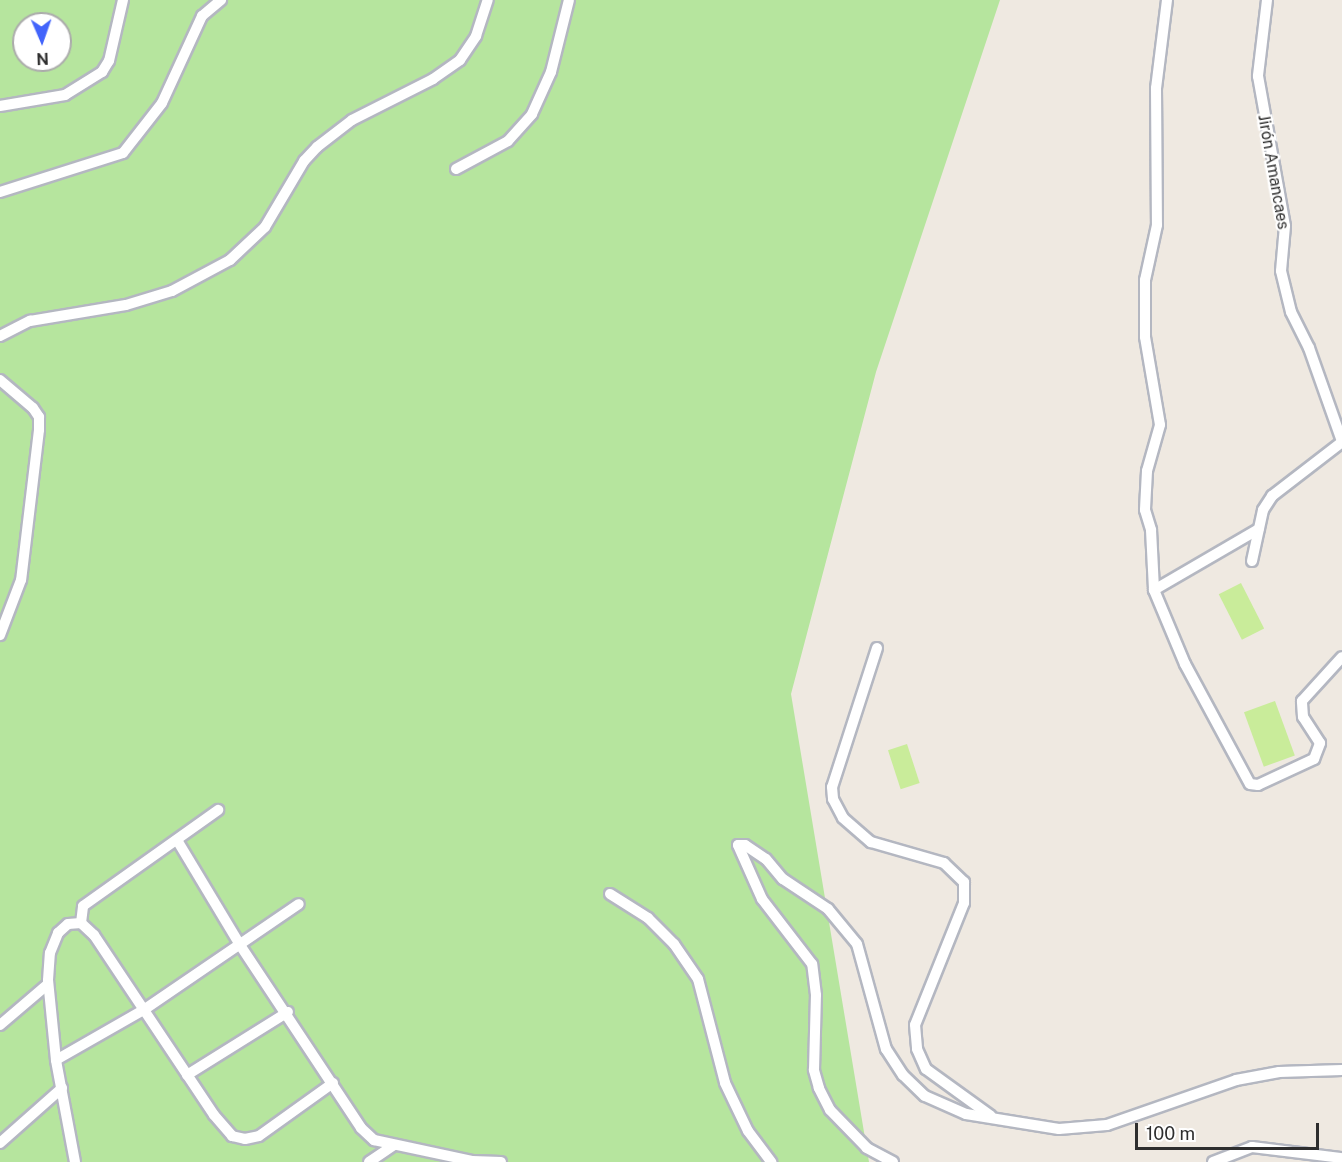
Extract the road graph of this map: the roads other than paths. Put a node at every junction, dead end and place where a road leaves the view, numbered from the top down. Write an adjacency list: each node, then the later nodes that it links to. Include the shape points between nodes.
1 (123, 0): 7 (street, via 109,61 102,72 65,94)
2 (221, 0): 9 (street, via 198,22 162,103 123,153)
3 (488, 0): 10 (street, via 476,36 460,60 433,79 352,120 317,147 304,161 265,228 230,260 172,291 126,305 30,321)
4 (569, 0): 8 (street, via 551,72 532,114 508,141)
5 (1167, 0): 15 (street, via 1156,88 1157,225 1145,280 1145,337 1160,425 1147,471 1145,510 1151,530)
6 (1268, 0): 12 (street, Jirón Amancaes, via 1257,76 1285,226 1281,271 1292,312)
7 (0, 106)
8 (456, 169)
9 (0, 192)
10 (0, 336)
11 (0, 380): 16 (street, via 33,408 39,417 39,430 21,580)
12 (1342, 442): 13 (street, via 1272,496 1263,510)
13 (1259, 529): 14 (street); 15 (street)
14 (1252, 561)
15 (1154, 590): 18 (street, via 1185,664 1250,784 1258,785 1314,759 1320,743 1303,717 1301,706 1305,696)
16 (0, 635)
17 (877, 648): 34 (street, via 832,787 833,799 843,818 872,842 944,863 964,882 964,903 915,1025 917,1049 926,1069)
18 (1342, 657)
19 (218, 810): 20 (street)
20 (177, 840): 23 (street, via 83,906); 24 (street)
21 (610, 894): 41 (street, via 648,918 674,944 698,979 725,1083 747,1131)
22 (299, 904): 24 (street)
23 (81, 923): 25 (street, via 69,924 58,933 50,953); 26 (street)
24 (240, 945): 26 (street); 27 (street)
25 (48, 984): 28 (street); 29 (street)
26 (145, 1009): 29 (street); 31 (street)
27 (288, 1012): 31 (street); 32 (street)
28 (0, 1025)
29 (56, 1060): 33 (street)
30 (1342, 1070): 34 (street, via 1279,1072 1236,1080 1107,1125 1059,1129)
31 (188, 1075): 32 (street, via 232,1136 245,1139 259,1136)
32 (333, 1083): 36 (street, via 361,1128 374,1140)
33 (62, 1088): 35 (street); 38 (street)
34 (996, 1120): 42 (street, via 966,1114 925,1096 903,1075 886,1049 857,944 828,909 783,879 766,859 745,845 738,845 762,899 812,964 816,995 813,1070 819,1088 830,1110 867,1149)
35 (0, 1143)
36 (394, 1145): 39 (street); 40 (street, via 472,1161)
37 (1342, 1158): 43 (street, via 1252,1147)
38 (75, 1162)
39 (369, 1162)
40 (501, 1162)
41 (771, 1162)
42 (893, 1162)
43 (1213, 1162)

